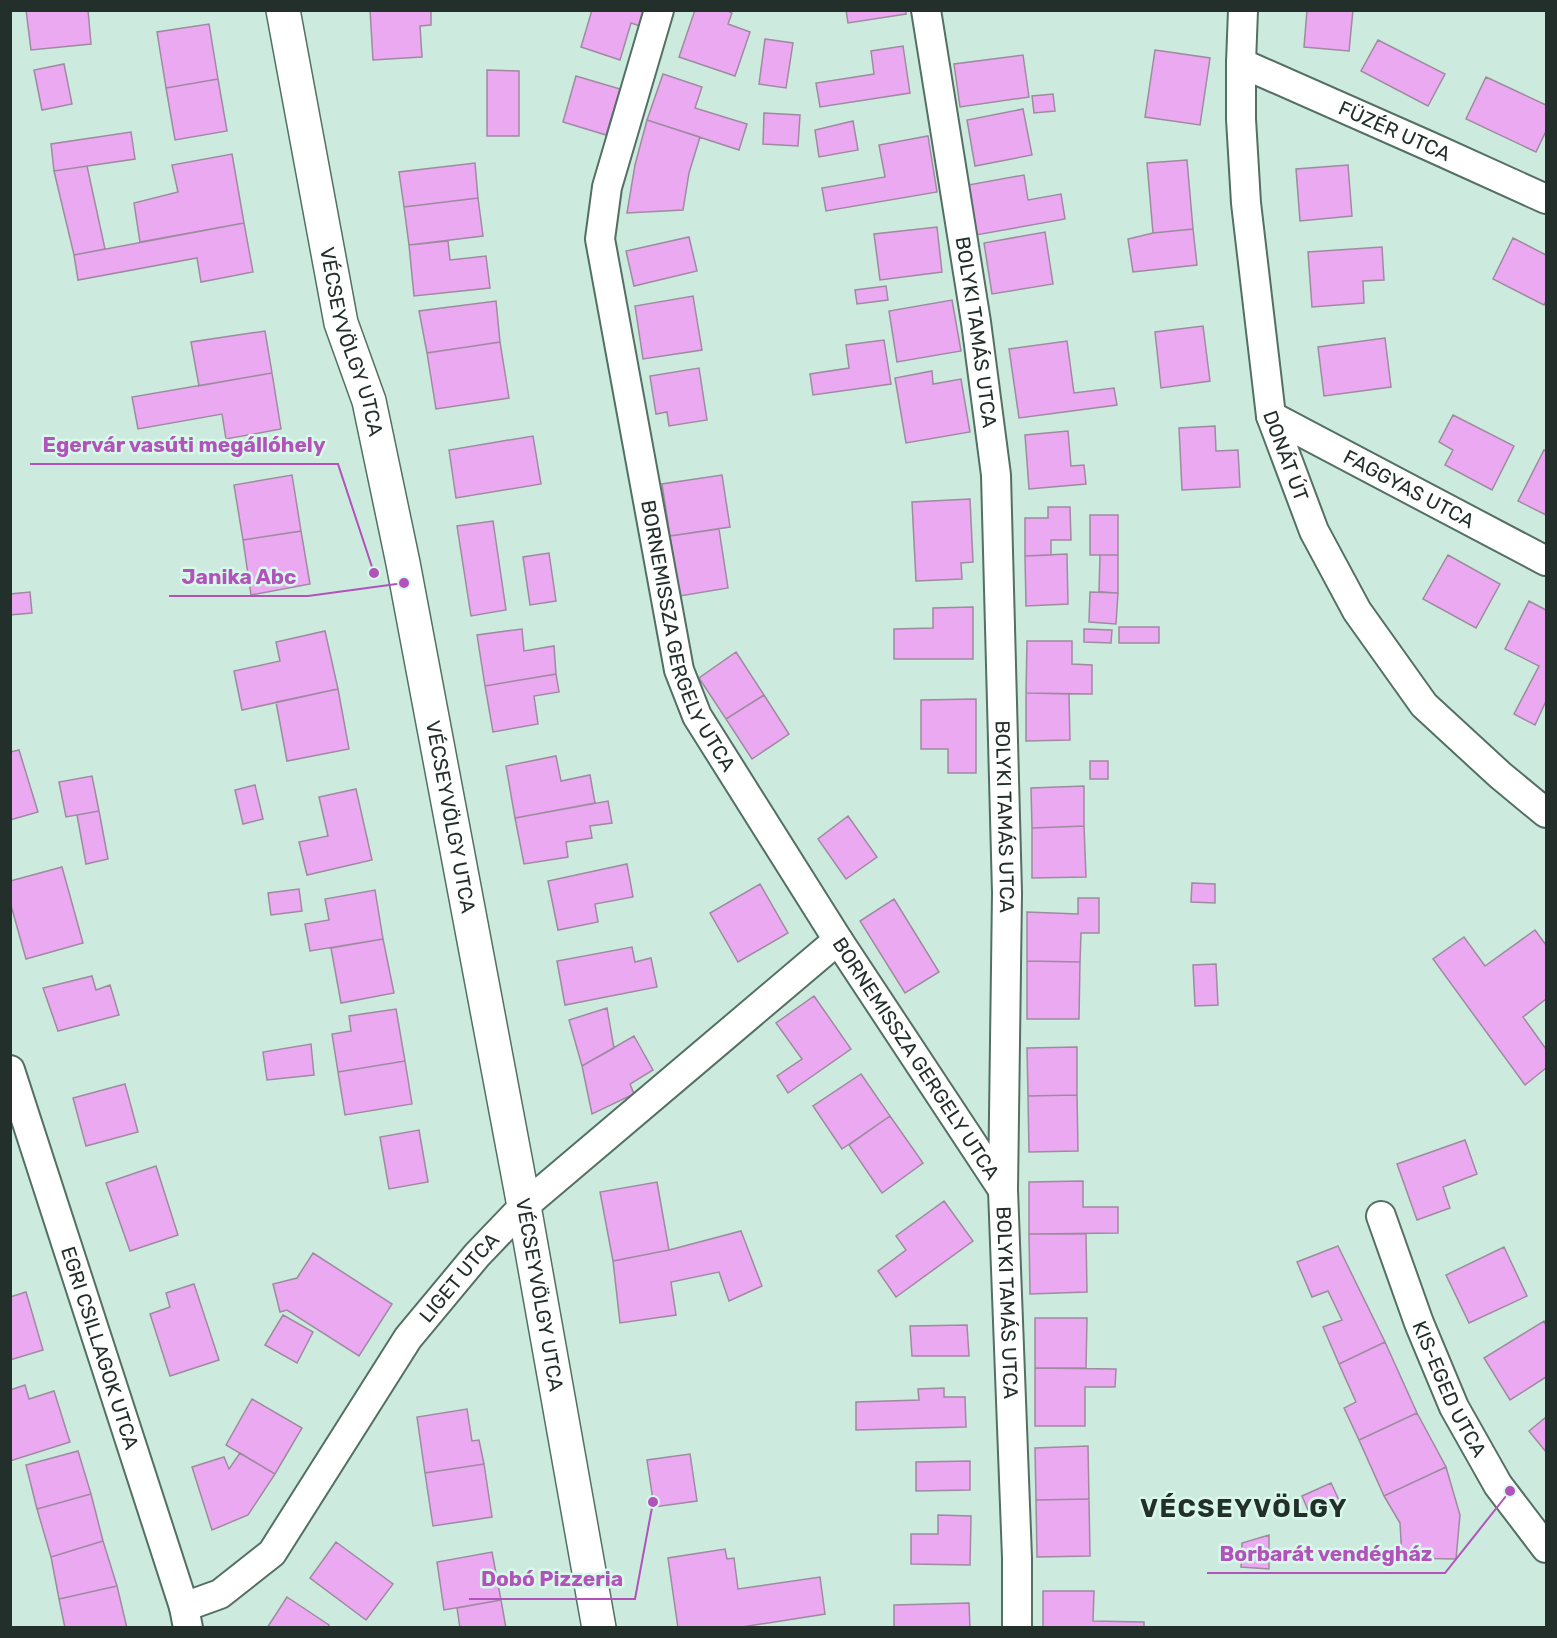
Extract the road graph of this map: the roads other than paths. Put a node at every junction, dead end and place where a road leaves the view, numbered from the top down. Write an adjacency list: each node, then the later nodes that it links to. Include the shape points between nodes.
1 (283, 10): 13 (main road, VÉCSEYVÖLGY UTCA, via 341,323 369,401 403,563)
2 (659, 10): 10 (street, BORNEMISSZA GERGELY UTCA, via 607,187 600,239 679,670 697,716)
3 (926, 10): 12 (street, BOLYKI TAMÁS UTCA, via 996,475 1007,893)
4 (1243, 10): 5 (street, DONÁT ÚT)
5 (1241, 63): 6 (street, FÜZÉR UTCA); 7 (street, DONÁT ÚT, via 1246,203)
6 (1546, 199)
7 (1271, 416): 8 (street, FAGGYAS UTCA); 9 (street, DONÁT ÚT, via 1314,531 1357,611 1424,705)
8 (1546, 561)
9 (1546, 813)
10 (838, 940): 12 (street, BORNEMISSZA GERGELY UTCA); 13 (street, LIGET UTCA)
11 (10, 1070): 16 (street, EGRI CSILLAGOK UTCA)
12 (1003, 1190): 18 (street, BOLYKI TAMÁS UTCA)
13 (524, 1206): 16 (street, LIGET UTCA, via 408,1338 272,1553); 17 (main road, VÉCSEYVÖLGY UTCA)
14 (1381, 1216): 15 (street, KIS-EGED UTCA, via 1454,1407 1498,1485)
15 (1546, 1548)
16 (186, 1617)
17 (599, 1628)
18 (1017, 1628)

